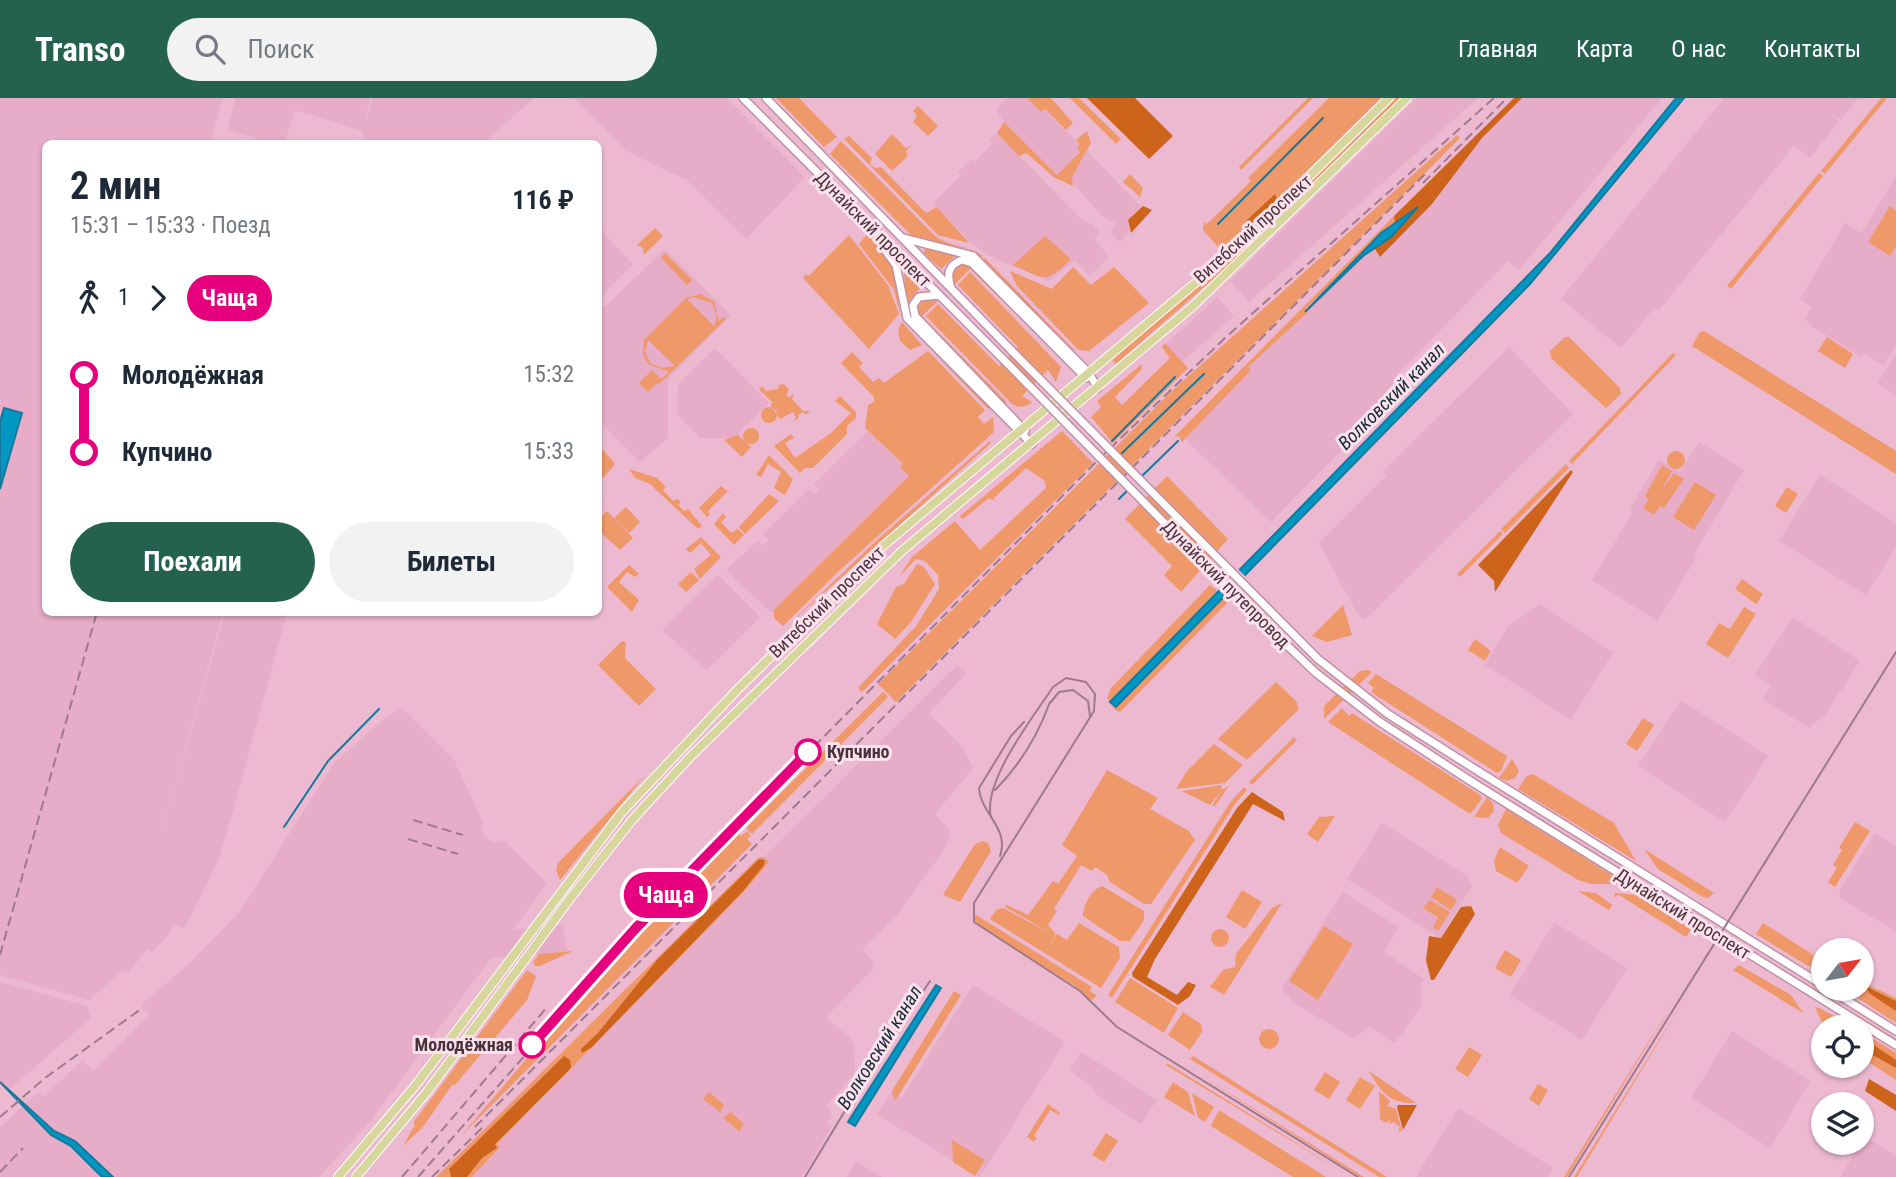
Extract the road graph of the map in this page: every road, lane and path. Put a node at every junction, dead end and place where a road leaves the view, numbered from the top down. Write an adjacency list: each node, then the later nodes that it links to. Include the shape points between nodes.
1 (743, 98): 5 (main road, Дунайский проспект)
2 (766, 98): 6 (main road, Дунайский проспект)
3 (1390, 98): 11 (main road, Витебский проспект, via 1231,253)
4 (1407, 98): 12 (main road, Витебский проспект, via 1272,233)
5 (874, 230): 8 (main road, Дунайский проспект); 13 (main road, via 896,265 907,317)
6 (902, 238): 7 (main road, Дунайский проспект); 11 (main road, via 973,256)
7 (951, 289): 9 (main road, Дунайский проспект); 11 (main road, via 948,275 952,266 962,260 972,263)
8 (940, 295): 10 (main road, Дунайский проспект); 13 (main road, via 919,297 915,316)
9 (1012, 351): 15 (main road, Дунайский путепровод, bridge, via 1318,659 1371,702)
10 (1003, 359): 16 (main road, Дунайский путепровод, bridge, via 1316,673 1380,722)
11 (1085, 374): 12 (main road); 13 (main road, Витебский проспект)
12 (1098, 388): 14 (main road, Витебский проспект)
13 (1019, 428): 14 (main road); 21 (main road, Витебский проспект, via 883,546 622,812 395,1112)
14 (1032, 444): 22 (main road, Витебский проспект, via 923,533 632,820 427,1092)
15 (1478, 771): 17 (main road, Дунайский проспект)
16 (1472, 782): 20 (main road, Дунайский проспект)
17 (1811, 977)
18 (1848, 1001): 19 (main road)
19 (1896, 1031)
20 (1896, 1045)
21 (338, 1177)
22 (356, 1177)

